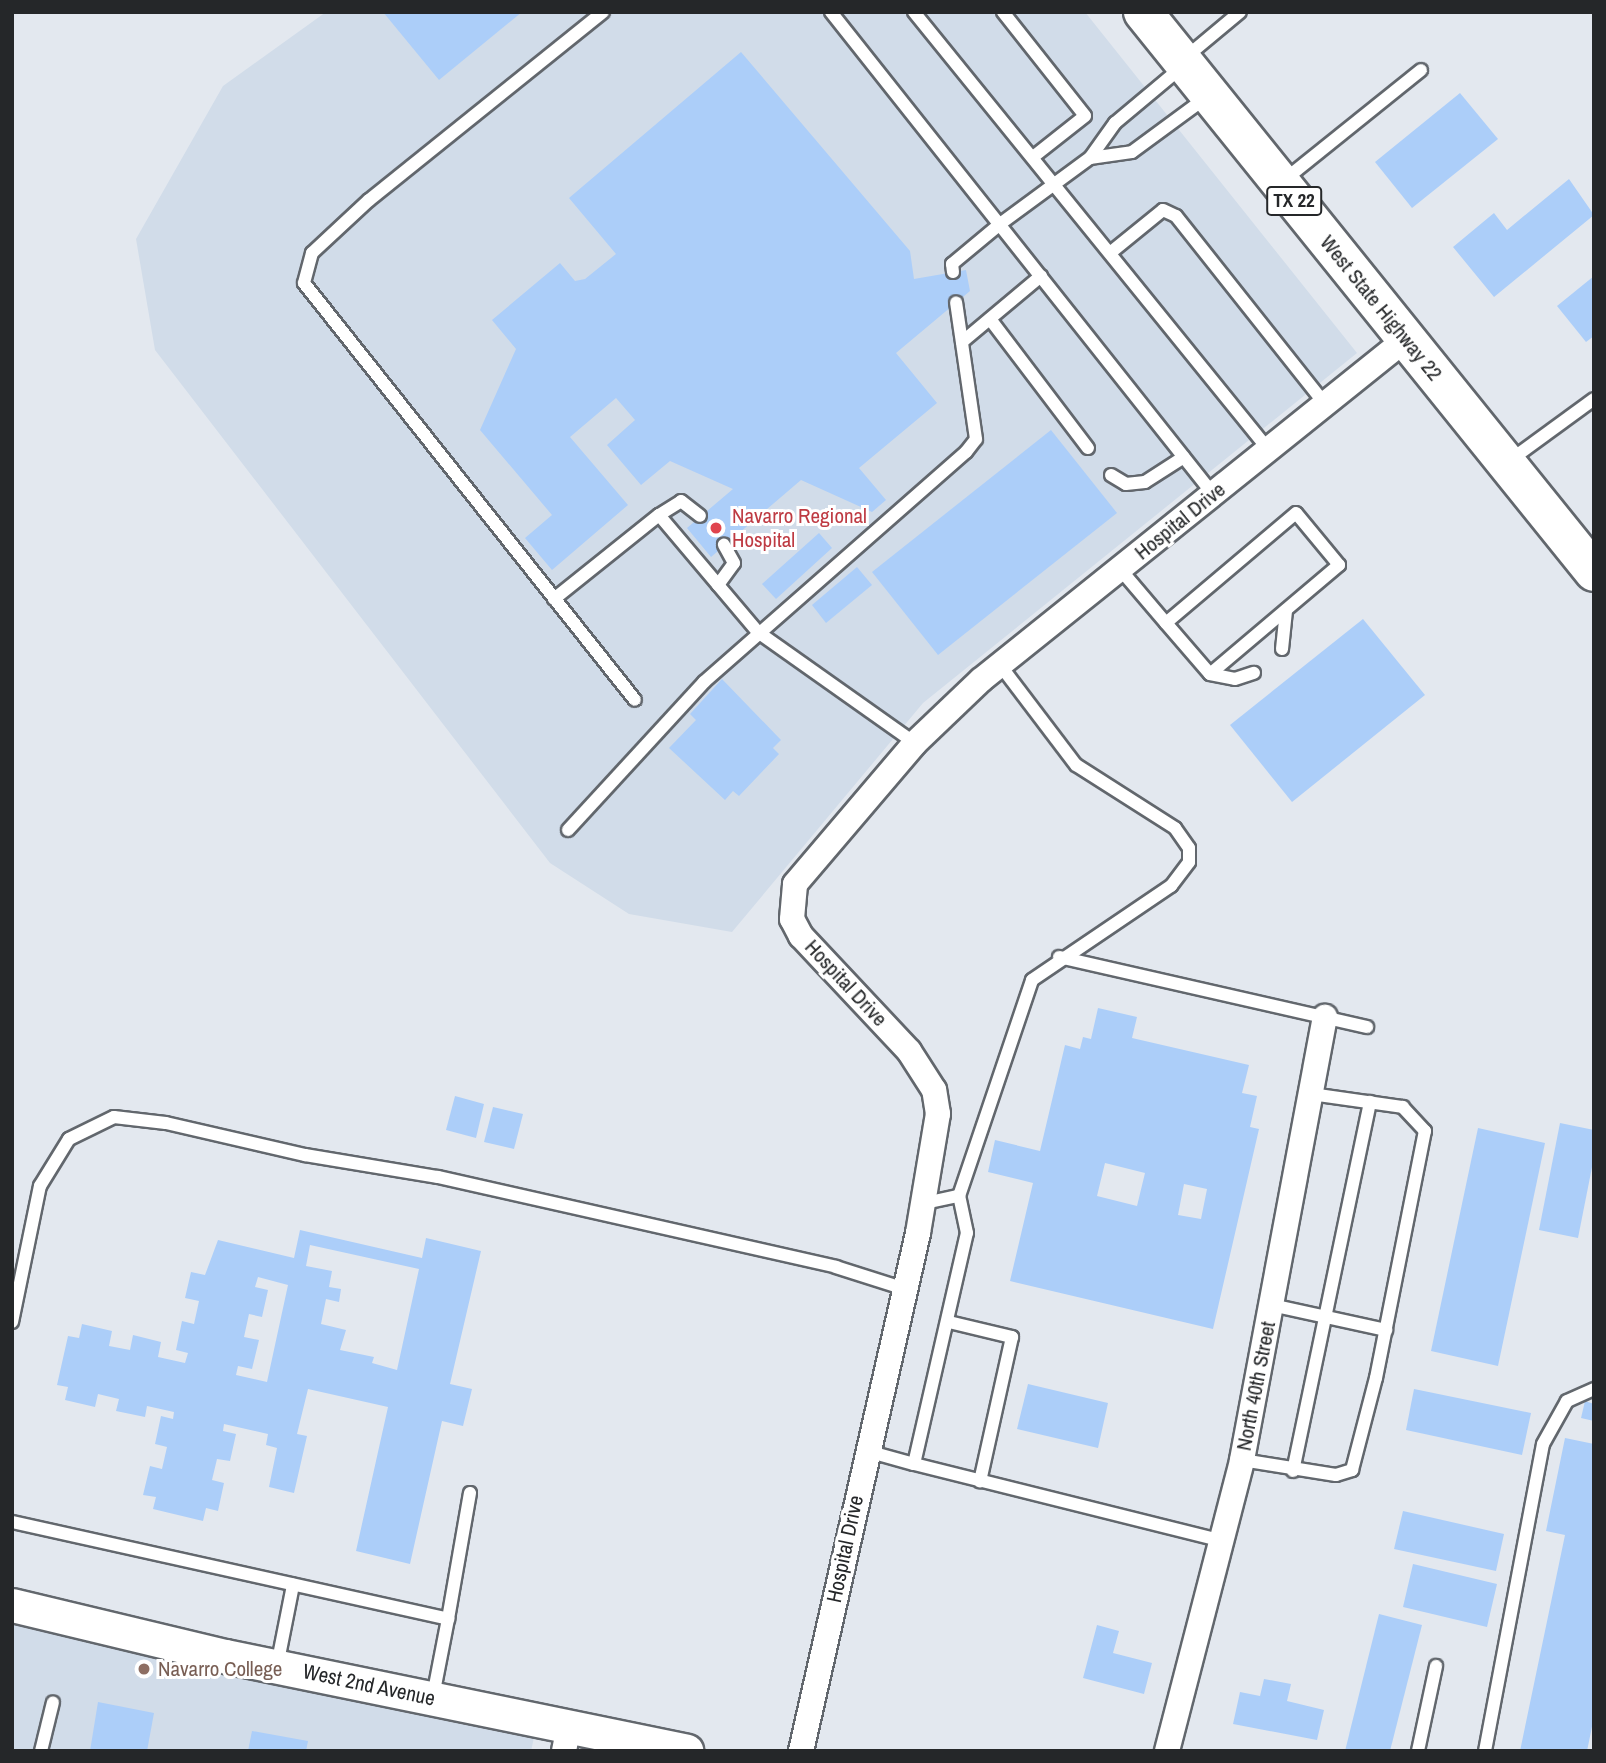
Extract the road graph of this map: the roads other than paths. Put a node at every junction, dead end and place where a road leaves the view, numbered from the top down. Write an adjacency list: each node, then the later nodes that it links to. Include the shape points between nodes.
1 (603, 12): 36 (lane, via 369,200 312,253 305,267 304,283 323,311)
2 (831, 12): 14 (lane)
3 (915, 12): 10 (lane)
4 (1003, 12): 10 (lane, via 1085,116)
5 (1143, 12): 7 (main road, West State Highway 22 / TX 22)
6 (1240, 12): 7 (lane)
7 (1184, 63): 9 (main road, West State Highway 22 / TX 22); 11 (lane, via 1115,123)
8 (1421, 70): 12 (lane)
9 (1210, 95): 11 (lane, via 1132,152); 12 (main road, West State Highway 22 / TX 22)
10 (1033, 158): 13 (lane)
11 (1090, 158): 13 (lane)
12 (1280, 183): 20 (main road, West State Highway 22 / TX 22)
13 (1055, 184): 14 (lane); 15 (lane)
14 (1000, 225): 16 (lane, via 952,264); 17 (lane)
15 (1110, 253): 22 (lane, via 1163,210 1176,216); 25 (lane)
16 (953, 272)
17 (1041, 276): 19 (lane); 26 (lane)
18 (956, 302): 21 (lane)
19 (990, 319): 21 (lane); 24 (lane)
20 (1406, 339): 22 (street, Hospital Drive); 27 (main road, West State Highway 22 / TX 22)
21 (962, 342): 39 (lane, via 975,439 966,452)
22 (1324, 402): 25 (street, Hospital Drive)
23 (1592, 403): 27 (lane)
24 (1088, 448)
25 (1268, 449): 29 (street, Hospital Drive)
26 (1184, 457): 28 (lane, via 1145,482 1126,484); 29 (lane)
27 (1506, 463): 34 (main road, West State Highway 22 / TX 22)
28 (1111, 475)
29 (1213, 494): 33 (street, Hospital Drive)
30 (659, 514): 31 (lane, via 681,501); 35 (lane); 36 (lane)
31 (700, 516)
32 (724, 545): 35 (lane, via 734,563)
33 (1120, 569): 38 (lane); 41 (street, Hospital Drive)
34 (1594, 572)
35 (718, 585): 39 (lane)
36 (554, 599): 44 (lane)
37 (1286, 610): 38 (lane, via 1339,565 1296,513); 40 (lane); 43 (lane)
38 (1166, 623): 43 (lane)
39 (758, 632): 45 (lane); 46 (lane, via 704,682)
40 (1282, 649)
41 (1000, 665): 45 (street, Hospital Drive); 47 (lane, via 1076,765 1175,828 1189,849 1189,862 1171,886)
42 (1254, 673): 43 (lane, via 1235,679)
43 (1210, 674)
44 (635, 700)
45 (915, 743): 53 (street, Hospital Drive, via 795,884 792,919 801,936 909,1051 934,1090 936,1135)
46 (568, 830)
47 (1059, 957): 48 (lane); 52 (lane, via 1032,980 1017,1014 1004,1074)
48 (1325, 1017): 49 (lane); 50 (street, North 40th Street)
49 (1367, 1027)
50 (1312, 1094): 51 (lane); 55 (street, North 40th Street)
51 (1370, 1102): 56 (lane); 59 (lane, via 1404,1107 1425,1132)
52 (959, 1196): 53 (lane); 58 (lane, via 967,1233)
53 (925, 1203): 54 (street, Hospital Drive)
54 (902, 1288): 57 (lane, via 836,1267 438,1177 305,1155 166,1122 114,1117 69,1139 40,1186); 61 (street, Hospital Drive)
55 (1271, 1305): 56 (lane); 62 (street, North 40th Street)
56 (1325, 1319): 59 (lane); 64 (lane)
57 (12, 1322)
58 (949, 1322): 63 (lane); 65 (lane, via 1012,1337)
59 (1386, 1330): 64 (lane, via 1352,1471 1336,1475)
60 (1594, 1388): 82 (lane, via 1567,1401 1543,1444)
61 (867, 1451): 63 (lane); 79 (street, Hospital Drive)
62 (1242, 1460): 64 (lane); 68 (street, North 40th Street)
63 (914, 1464): 65 (lane)
64 (1293, 1471)
65 (980, 1480): 68 (lane)
66 (471, 1493): 71 (lane)
67 (12, 1522): 69 (lane)
68 (1222, 1541): 80 (street, North 40th Street)
69 (293, 1585): 71 (lane); 72 (lane)
70 (12, 1605): 72 (street, West 2nd Avenue)
71 (448, 1619): 74 (lane)
72 (277, 1666): 74 (street, West 2nd Avenue)
73 (1436, 1666): 81 (lane)
74 (433, 1698): 76 (street, West 2nd Avenue)
75 (53, 1702): 77 (lane)
76 (567, 1738): 78 (street, West 2nd Avenue)
77 (41, 1751)
78 (686, 1751)
79 (801, 1751)
80 (1167, 1751)
81 (1418, 1751)
82 (1485, 1751)

